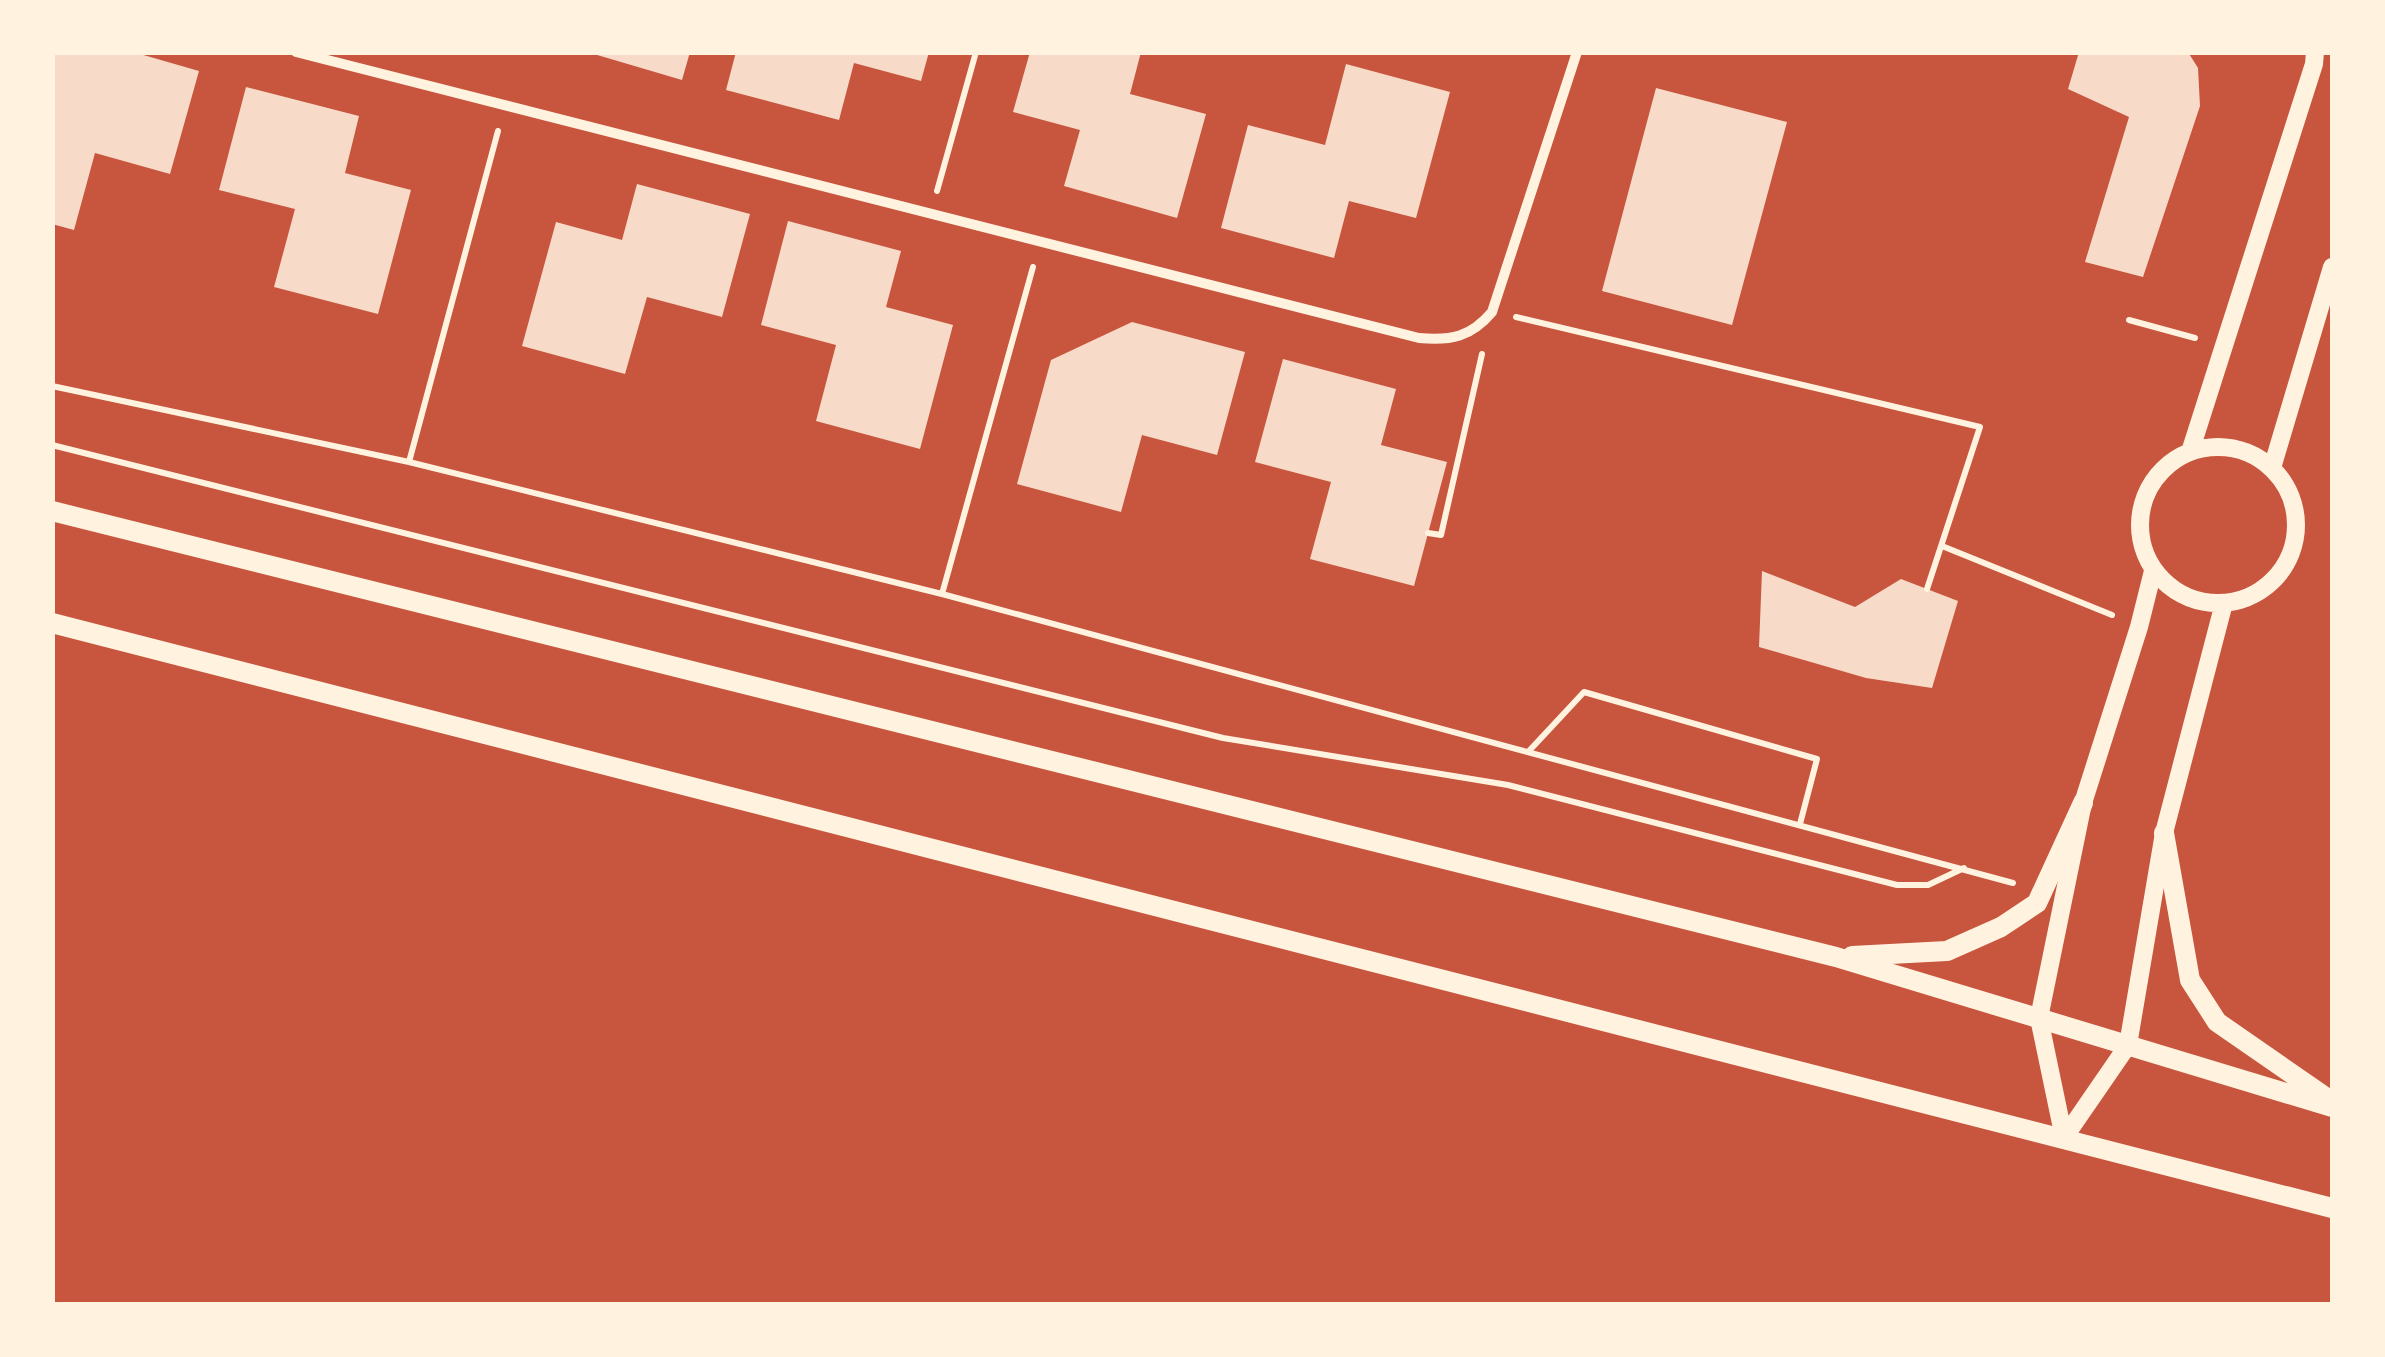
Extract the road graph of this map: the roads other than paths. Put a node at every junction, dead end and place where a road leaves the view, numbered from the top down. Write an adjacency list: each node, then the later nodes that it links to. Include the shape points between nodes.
1 (296, 52): 2 (street, via 1441,340 1461,338 1492,312)
2 (1577, 52)
3 (2315, 52): 5 (street)
4 (2332, 267): 6 (street)
5 (2190, 452): 6 (street, via 2233,448); 8 (street, via 2160,471 2142,502 2138,526)
6 (2272, 468): 9 (street, via 2294,506 2293,547 2269,584)
7 (52, 511): 13 (main road)
8 (2153, 571): 9 (street, via 2197,601); 11 (street)
9 (2224, 603): 12 (street)
10 (52, 623): 17 (main road)
11 (2084, 803): 13 (main road, via 2037,904 2001,927 1947,951); 14 (street)
12 (2164, 833): 15 (street); 16 (main road, via 2190,980 2218,1022)
13 (1836, 957): 14 (main road)
14 (2039, 1018): 15 (main road); 17 (street)
15 (2128, 1045): 16 (main road); 17 (street)
16 (2332, 1104)
17 (2064, 1138): 18 (main road)
18 (2332, 1208)

